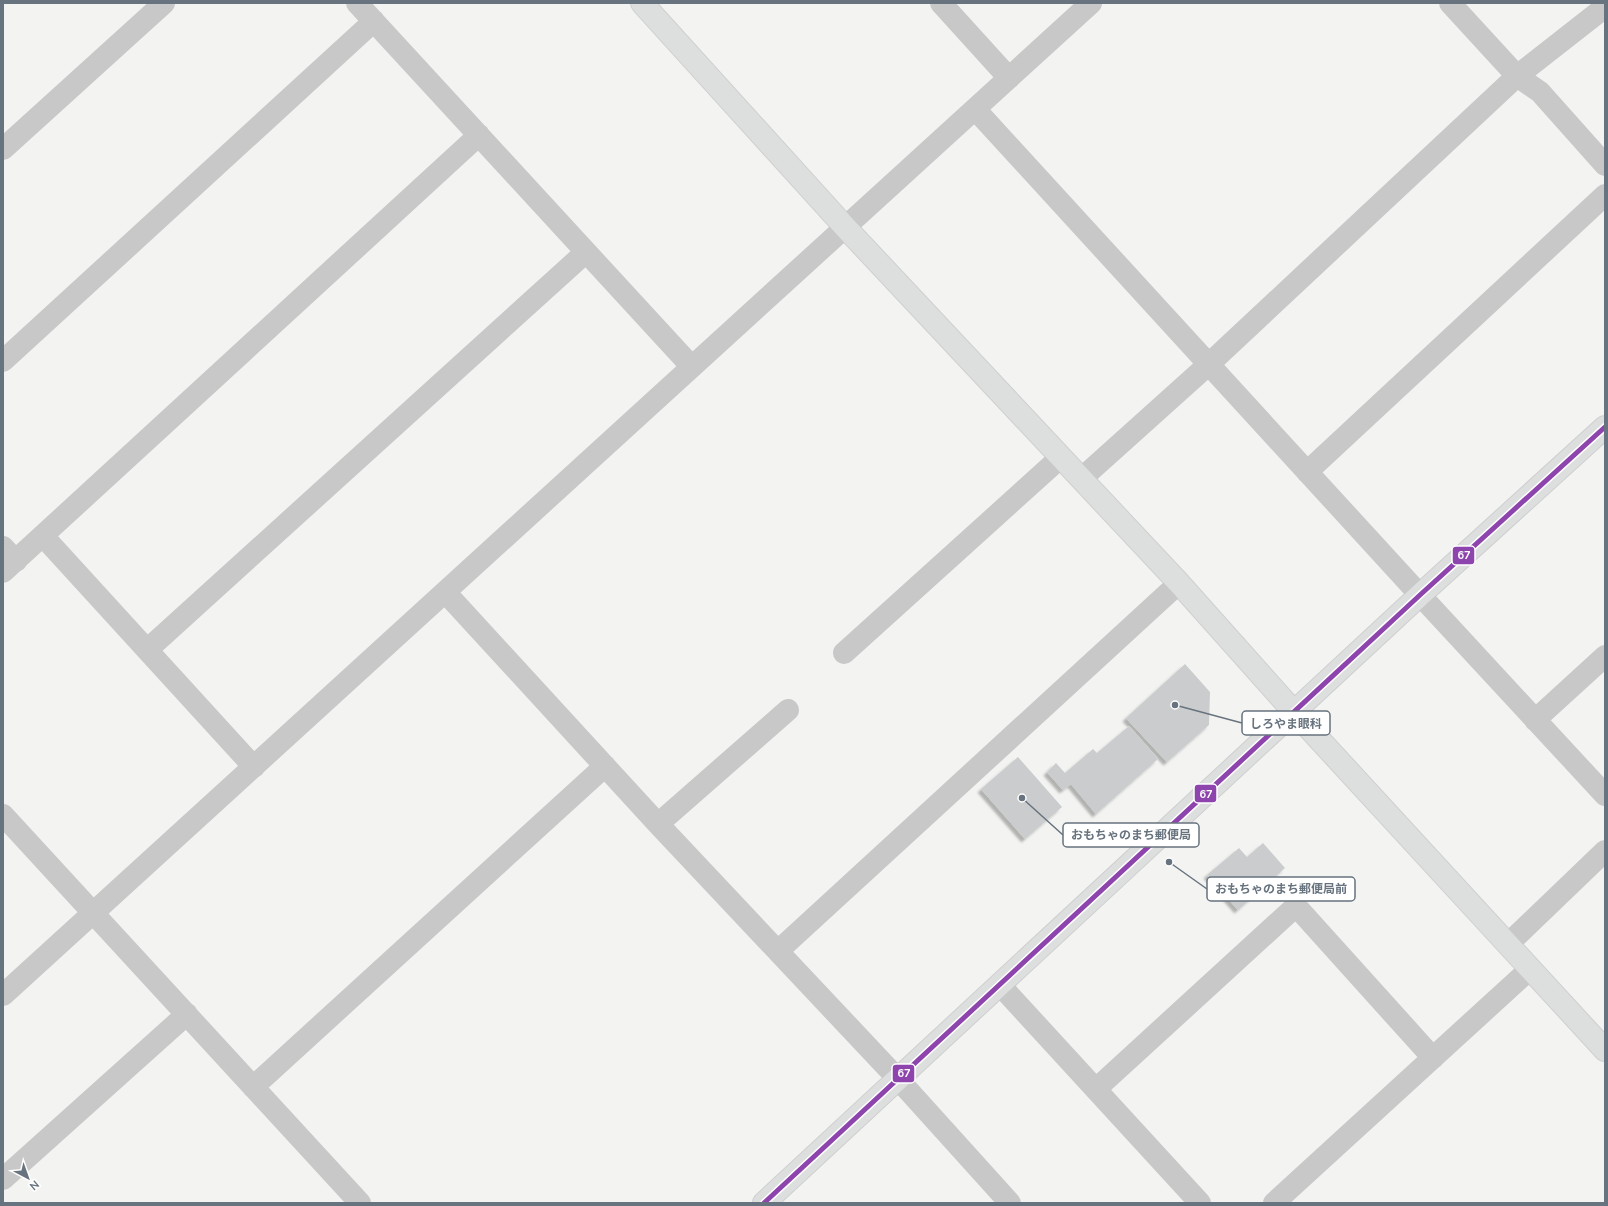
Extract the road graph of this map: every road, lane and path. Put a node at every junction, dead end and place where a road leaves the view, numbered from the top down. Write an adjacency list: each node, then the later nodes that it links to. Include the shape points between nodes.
1 (164, 3): 13 (street)
2 (357, 3): 8 (street)
3 (642, 3): 16 (street)
4 (941, 3): 10 (street)
5 (1092, 3): 10 (street)
6 (1450, 3): 9 (street)
7 (1605, 7): 9 (street)
8 (374, 21): 12 (street); 18 (street)
9 (1517, 76): 14 (street, via 1540,92); 19 (street)
10 (1009, 78): 11 (street)
11 (975, 109): 16 (street); 19 (street)
12 (479, 135): 17 (street); 25 (street)
13 (3, 149)
14 (1605, 165)
15 (1605, 194): 23 (street)
16 (845, 226): 20 (street); 22 (street)
17 (586, 252): 20 (street); 30 (street)
18 (3, 361)
19 (1209, 364): 23 (street); 24 (street)
20 (692, 367): 28 (street)
21 (1605, 427): 29 (street)
22 (1060, 457): 24 (street); 31 (street)
23 (1307, 472): 29 (street)
24 (1081, 479): 27 (street)
25 (43, 536): 26 (street); 30 (street)
26 (7, 560)
27 (1179, 583): 34 (street); 44 (street)
28 (446, 593): 36 (street); 37 (street)
29 (1420, 595): 34 (street); 35 (street)
30 (147, 650): 37 (street)
31 (844, 653)
32 (1605, 656): 35 (street)
33 (788, 710): 40 (street)
34 (1294, 712): 43 (street); 46 (street)
35 (1535, 720): 38 (street)
36 (604, 766): 40 (street); 52 (street)
37 (254, 767): 42 (street)
38 (1605, 795)
39 (3, 815): 42 (street)
40 (658, 824): 44 (street)
41 (1605, 851): 43 (street)
42 (93, 913): 47 (street); 48 (street)
43 (1508, 944): 45 (street)
44 (778, 951): 51 (street)
45 (1530, 969): 49 (street); 50 (street)
46 (1000, 985): 51 (street); 53 (street)
47 (3, 995)
48 (186, 1014): 52 (street); 54 (street)
49 (1605, 1050)
50 (1433, 1058): 53 (street, via 1296,906); 59 (street)
51 (898, 1079): 56 (street); 57 (street)
52 (253, 1087): 55 (street)
53 (1096, 1089): 58 (street)
54 (3, 1179)
55 (360, 1203)
56 (764, 1203)
57 (1010, 1203)
58 (1200, 1203)
59 (1274, 1203)

